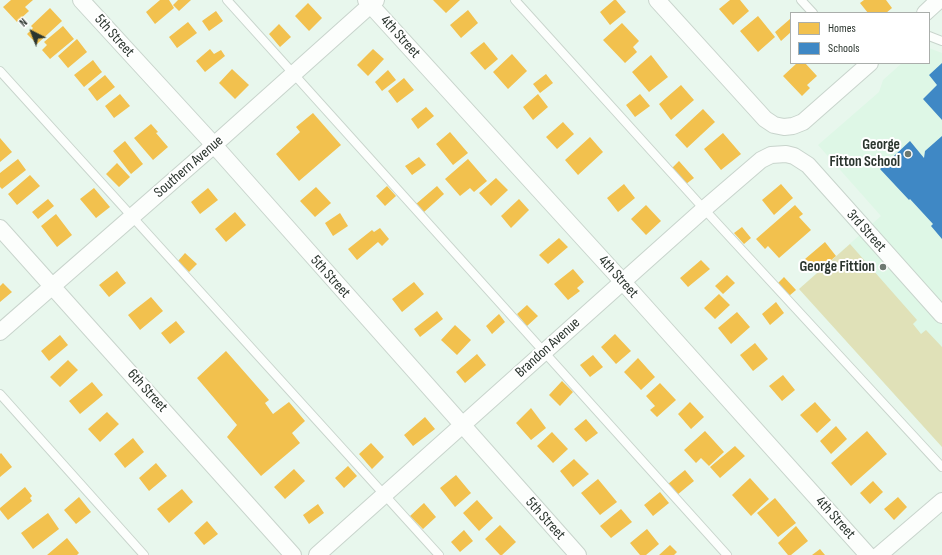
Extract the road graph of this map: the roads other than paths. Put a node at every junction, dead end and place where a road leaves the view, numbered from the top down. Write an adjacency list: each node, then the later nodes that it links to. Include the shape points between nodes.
1 (81, 0): 15 (street, 5th Street)
2 (227, 0): 14 (lane)
3 (515, 0): 17 (lane)
4 (657, 0): 12 (street, via 771,124 784,127 803,122)
5 (801, 0): 8 (lane)
6 (939, 0): 9 (street)
7 (371, 2): 14 (street, Southern Avenue); 20 (street, 4th Street)
8 (811, 12)
9 (926, 12)
10 (930, 36): 11 (lane)
11 (942, 41)
12 (864, 65)
13 (0, 71): 18 (lane)
14 (293, 74): 15 (street, Southern Avenue); 24 (lane)
15 (214, 145): 18 (street, Southern Avenue); 26 (street, 5th Street)
16 (786, 154): 17 (street, Brandon Avenue, via 771,155 761,160); 22 (street, 3rd Street, via 808,165)
17 (704, 208): 20 (street, Brandon Avenue); 27 (lane)
18 (131, 217): 21 (street, Southern Avenue); 28 (lane)
19 (0, 228): 21 (street, 6th Street)
20 (623, 282): 24 (street, Brandon Avenue); 36 (street, 4th Street)
21 (53, 286): 23 (street, Southern Avenue); 31 (street, 6th Street)
22 (942, 315)
23 (0, 332)
24 (544, 352): 26 (street, Brandon Avenue); 35 (lane)
25 (0, 394): 30 (lane)
26 (461, 425): 28 (street, Brandon Avenue); 34 (street, 5th Street)
27 (942, 467)
28 (384, 494): 32 (street, Brandon Avenue); 33 (lane)
29 (942, 501): 37 (street)
30 (144, 555)
31 (293, 555)
32 (317, 555)
33 (439, 555)
34 (578, 555)
35 (727, 555)
36 (868, 555)
37 (879, 555)

